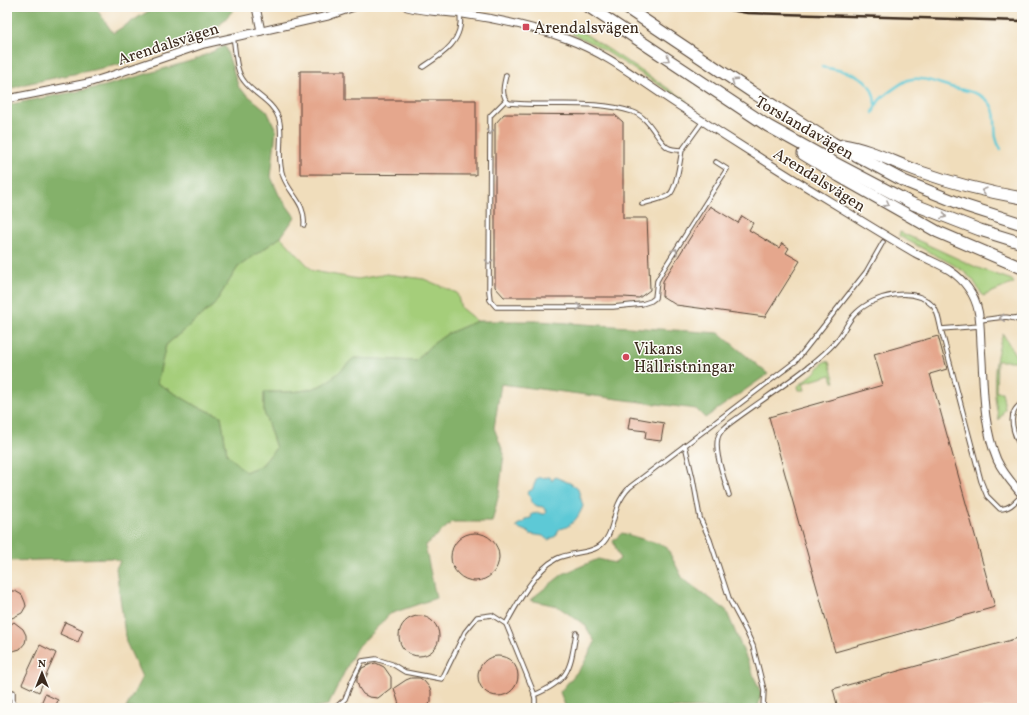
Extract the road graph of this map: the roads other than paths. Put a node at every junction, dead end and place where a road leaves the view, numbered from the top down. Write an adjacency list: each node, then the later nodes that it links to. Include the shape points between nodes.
1 (256, 7): 8 (street)
2 (354, 7): 6 (street, Arendalsvägen)
3 (407, 7): 7 (street, Arendalsvägen)
4 (590, 7): 15 (main road, Torslandavägen, one-way to 15)
5 (625, 7): 16 (main road, Torslandavägen, one-way to 5)
6 (336, 10): 8 (street, Arendalsvägen)
7 (460, 14): 10 (lane, via 461,24 454,41 442,54); 14 (street, Arendalsvägen, via 538,30 584,46 626,70)
8 (261, 31): 9 (street, Arendalsvägen)
9 (233, 37): 12 (street, Arendalsvägen, via 204,44 88,83); 22 (lane, via 243,81 270,105 278,118 280,168 289,189 303,210)
10 (423, 67)
11 (506, 75): 13 (lane, via 503,93)
12 (7, 99)
13 (506, 100): 17 (lane, via 509,103 521,104 616,107 636,113 646,120 667,147); 18 (lane, one-way to 18, via 490,116 489,291 490,300 496,308 613,307 651,301 655,298 657,281 663,270 727,169)
14 (703, 121): 17 (lane); 29 (street, Arendalsvägen, via 878,231 955,272 976,301)
15 (768, 126): 24 (main road, Torslandavägen, one-way to 24, via 913,204); 25 (main road, one-way to 25, via 781,140 885,203 938,232)
16 (833, 143): 19 (main road, one-way to 16, via 992,193 918,171 860,148); 21 (main road, Torslandavägen, via 904,181 966,206)
17 (682, 150): 20 (lane, via 674,188 670,194)
18 (716, 162)
19 (1022, 198)
20 (642, 204)
21 (1022, 224)
22 (304, 225)
23 (883, 242): 32 (lane, via 866,272 796,361)
24 (1022, 243)
25 (1022, 268)
26 (1022, 317): 27 (lane)
27 (1014, 318): 28 (lane); 29 (lane, one-way to 29, via 1006,316)
28 (1022, 322)
29 (980, 323): 30 (lane); 35 (street, Arendalsvägen, via 985,407 990,437 998,462)
30 (941, 329): 34 (lane, via 935,307 923,298 909,294 880,299 856,313 826,352 720,433 717,441 718,452); 35 (lane, via 987,496 1000,509 1004,509)
31 (1022, 402): 33 (lane, via 1013,412 1012,421)
32 (685, 445): 36 (lane, via 630,487 618,505 608,535 601,545 595,549 556,559 546,566); 43 (lane, via 700,518 730,601 753,646 764,690)
33 (1022, 449)
34 (729, 495)
35 (1022, 495)
36 (506, 624): 39 (lane); 41 (lane, via 492,615 477,617 464,632 442,679 405,672 376,659 362,661 345,699)
37 (576, 633): 39 (lane, via 572,660 565,676 554,686)
38 (13, 692): 40 (lane)
39 (534, 695): 42 (lane)
40 (13, 708)
41 (335, 708)
42 (535, 708)
43 (764, 708)

